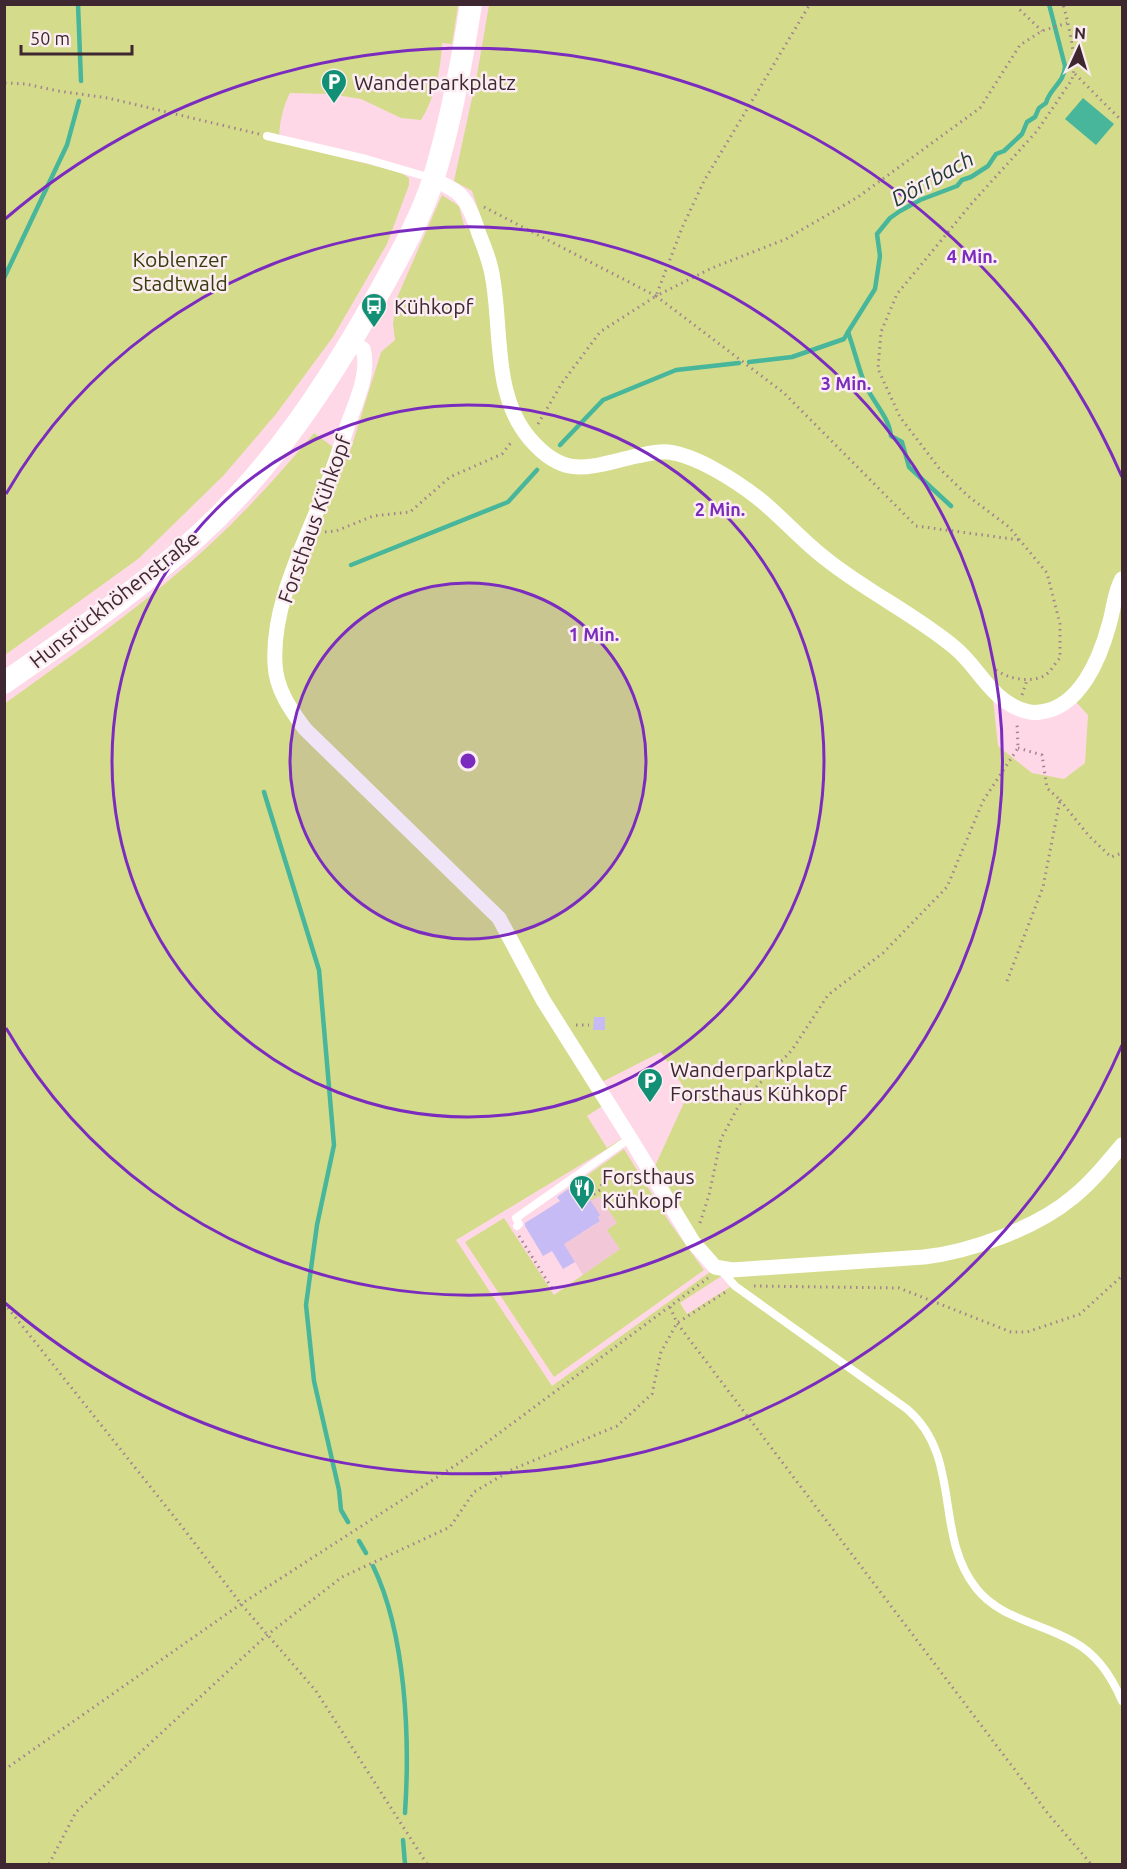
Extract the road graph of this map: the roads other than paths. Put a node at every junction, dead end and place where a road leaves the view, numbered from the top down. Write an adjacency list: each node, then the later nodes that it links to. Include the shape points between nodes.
1 (471, 4): 3 (main road, Hunsrückhöhenstraße)
2 (267, 136): 3 (lane)
3 (433, 179): 4 (main road, Hunsrückhöhenstraße, via 399,258); 5 (street, via 461,196 473,217 492,270 502,366 511,410 526,434 551,458 567,467 596,466 660,452 702,463 757,497 825,559 953,646 993,691 1017,709 1036,715 1067,701 1082,685 1103,646)
4 (351, 342): 6 (main road, Hunsrückhöhenstraße, via 318,395 235,499 110,607); 7 (street, Forsthaus Kühkopf, via 363,349 365,358 360,388 286,590 275,665 282,694 305,729 499,918 543,1000)
5 (1122, 579)
6 (4, 683)
7 (630, 1138): 9 (lane, via 516,1218); 10 (street, Forsthaus Kühkopf, via 693,1242)
8 (1122, 1144): 10 (street, via 1083,1189 1061,1207 988,1242 924,1257)
9 (517, 1226)
10 (720, 1269): 11 (lane, via 735,1286 918,1419 937,1449 955,1543 973,1584 1007,1613 1069,1639 1087,1651 1104,1668)
11 (1122, 1701)

